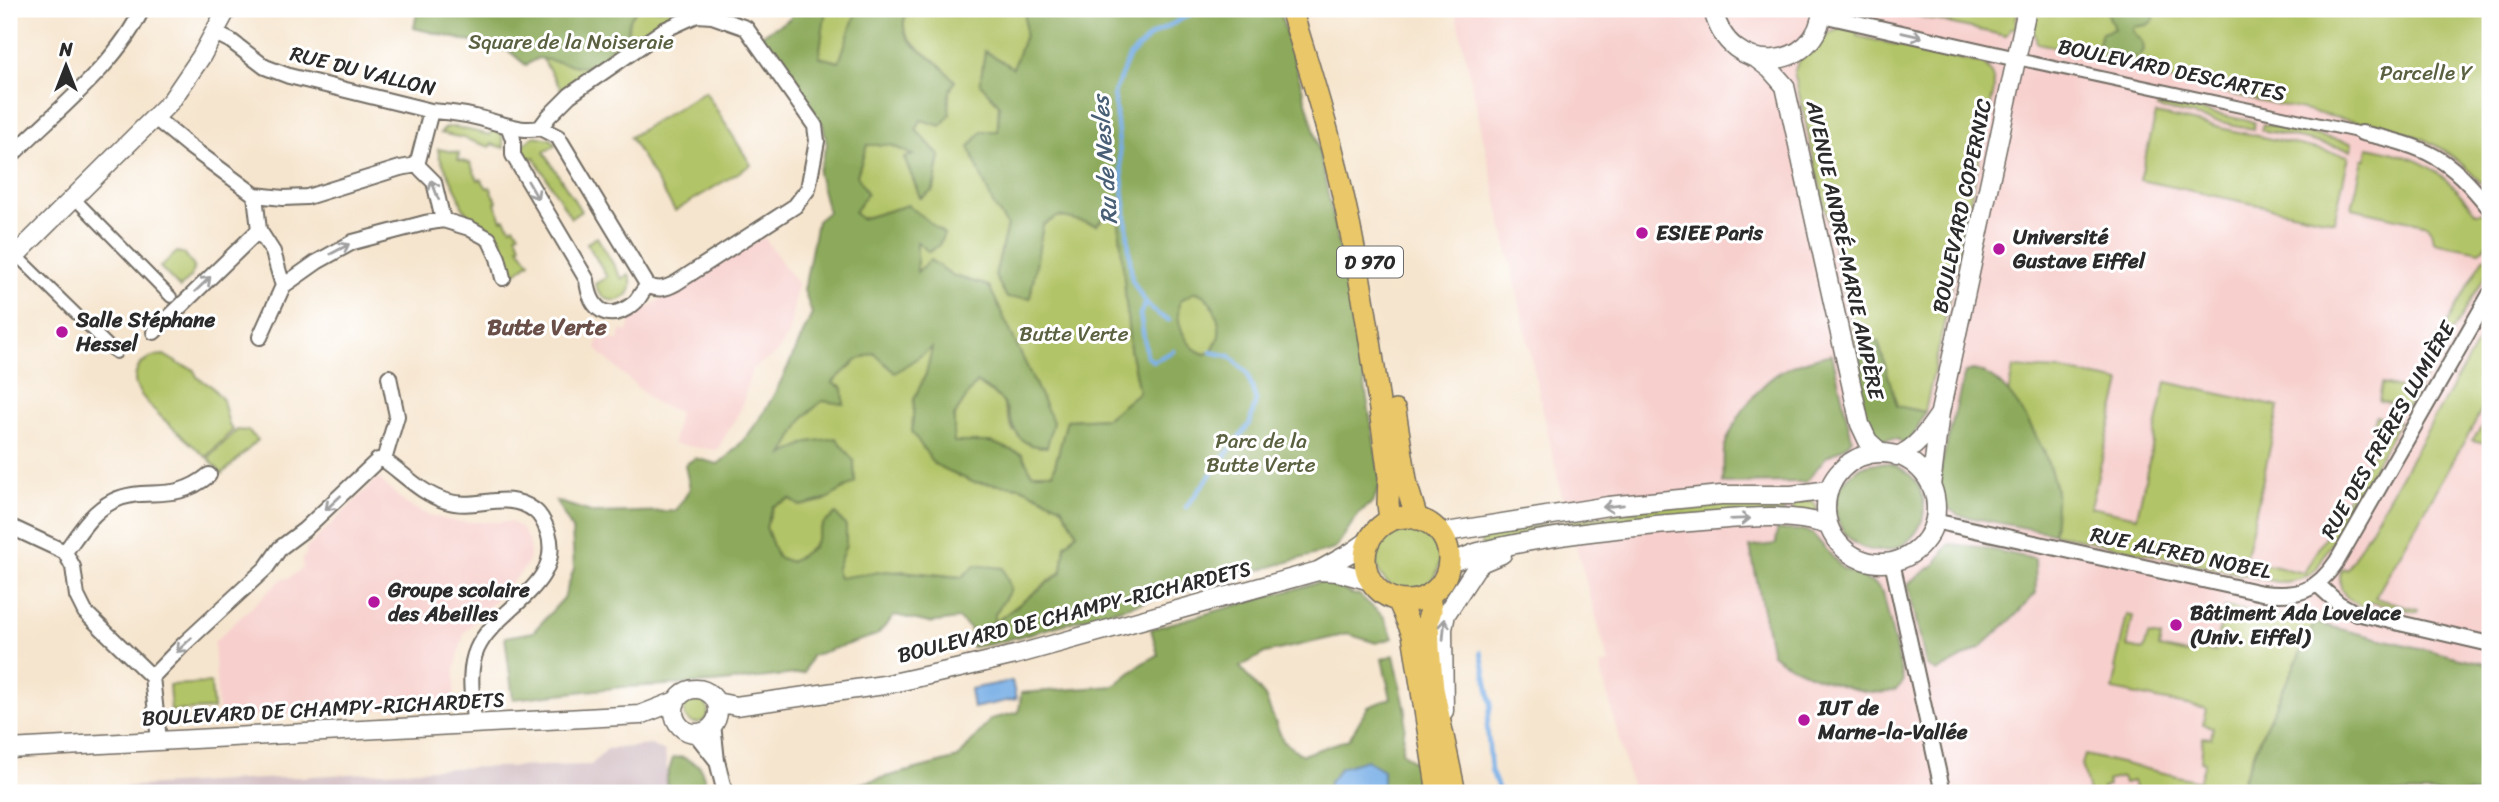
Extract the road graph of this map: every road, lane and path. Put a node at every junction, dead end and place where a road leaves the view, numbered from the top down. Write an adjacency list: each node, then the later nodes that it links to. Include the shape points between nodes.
1 (142, 9): 18 (street, via 108,60)
2 (227, 9): 8 (street)
3 (1291, 9): 44 (main road, via 1334,156 1367,315 1389,477)
4 (1306, 9): 43 (main road, D 970, via 1366,238 1406,486)
5 (1713, 9): 10 (street, AVENUE ANDRÉ-MARIE AMPÈRE, via 1726,40)
6 (2027, 9): 11 (street, BOULEVARD COPERNIC)
7 (1822, 12): 9 (street, AVENUE ANDRÉ-MARIE AMPÈRE, via 1813,35); 11 (street, BOULEVARD DESCARTES, one-way to 11)
8 (215, 33): 13 (street, RUE DU VALLON, via 265,67 289,76); 14 (street)
9 (1798, 50): 10 (street, via 1778,58); 12 (street, AVENUE ANDRÉ-MARIE AMPÈRE)
10 (1757, 59): 12 (street, AVENUE ANDRÉ-MARIE AMPÈRE)
11 (2017, 59): 17 (street, BOULEVARD DESCARTES); 35 (street, BOULEVARD COPERNIC)
12 (1785, 86): 36 (street, AVENUE ANDRÉ-MARIE AMPÈRE)
13 (431, 111): 15 (street, RUE DU VALLON, via 449,111); 19 (street)
14 (155, 118): 20 (street); 21 (street)
15 (509, 128): 16 (street, RUE DU VALLON); 28 (street, one-way to 28, via 513,155 587,280 596,308 617,312 637,301)
16 (540, 128): 28 (street, via 558,137); 28 (street, via 570,95 664,30 697,15 747,28 763,48 815,126 817,141 807,189 795,206 676,283 665,289)
17 (2362, 133): 22 (street, BOULEVARD DESCARTES, via 2433,154 2457,171)
18 (9, 158)
19 (417, 165): 20 (street, via 307,197); 23 (street, one-way to 19, via 434,182)
20 (255, 195): 24 (street)
21 (74, 198): 25 (street); 30 (street)
22 (2490, 209)
23 (443, 220): 26 (street, via 489,239); 27 (street, one-way to 23, via 353,242)
24 (258, 229): 27 (street, via 273,252); 31 (street, one-way to 24)
25 (13, 258): 33 (street)
26 (503, 278)
27 (283, 286): 32 (street)
28 (648, 286)
29 (2490, 294): 56 (street, RUE DES FRÈRES LUMIÈRE, via 2337,561)
30 (171, 297)
31 (154, 332)
32 (260, 337)
33 (116, 353)
34 (389, 377): 39 (street, via 397,416)
35 (1940, 412): 37 (street, BOULEVARD COPERNIC, via 1926,435 1908,450); 41 (street, BOULEVARD COPERNIC)
36 (1860, 424): 37 (street, AVENUE ANDRÉ-MARIE AMPÈRE, via 1868,441); 38 (street, AVENUE ANDRÉ-MARIE AMPÈRE)
37 (1889, 454): 38 (street); 41 (street, via 1911,462)
38 (1855, 459): 42 (street, via 1839,472)
39 (384, 460): 60 (street, one-way to 60, via 378,460 287,542 266,568); 65 (street, via 446,502 468,505 511,499 534,509 545,524 551,543 546,571 492,627 475,652)
40 (209, 475): 51 (street, via 178,492 115,500 86,523)
41 (1931, 486): 45 (street, via 1936,503)
42 (1829, 490): 47 (street); 48 (street, one-way to 48, via 1608,506)
43 (1417, 519): 44 (main road); 48 (main road)
44 (1390, 521): 49 (main road)
45 (1934, 521): 52 (street, via 1919,547); 56 (street, RUE ALFRED NOBEL, via 2262,593 2290,595)
46 (9, 526): 51 (street)
47 (1828, 526): 50 (street, one-way to 47, via 1725,520 1792,519); 52 (street, via 1853,556)
48 (1440, 533): 53 (main road)
49 (1372, 537): 54 (street, BOULEVARD DE CHAMPY-RICHARDETS); 55 (main road, via 1366,556)
50 (1549, 539): 53 (street); 68 (street, one-way to 50, via 1446,614 1483,562)
51 (65, 552): 60 (street, via 85,612)
52 (1892, 562): 74 (street)
53 (1449, 563): 57 (main road, via 1443,581)
54 (1318, 572): 55 (street, BOULEVARD DE CHAMPY-RICHARDETS); 62 (street, BOULEVARD DE CHAMPY-RICHARDETS, via 960,668)
55 (1371, 580): 58 (main road)
56 (2317, 584): 59 (street, via 2356,613)
57 (1429, 595): 58 (main road); 68 (main road, via 1433,689)
58 (1398, 600): 72 (main road, via 1413,634)
59 (2490, 644)
60 (152, 677): 67 (street)
61 (676, 701): 62 (street, BOULEVARD DE CHAMPY-RICHARDETS, via 686,691 700,689); 63 (street, BOULEVARD DE CHAMPY-RICHARDETS); 64 (street)
62 (715, 713): 66 (street, via 708,729); 70 (street)
63 (640, 715): 64 (street, BOULEVARD DE CHAMPY-RICHARDETS); 65 (street, BOULEVARD DE CHAMPY-RICHARDETS)
64 (677, 722): 66 (street, BOULEVARD DE CHAMPY-RICHARDETS)
65 (474, 724): 67 (street, BOULEVARD DE CHAMPY-RICHARDETS)
66 (694, 732): 70 (street)
67 (159, 740): 69 (street, BOULEVARD DE CHAMPY-RICHARDETS)
68 (1445, 746): 73 (main road)
69 (9, 749)
70 (717, 761): 71 (street)
71 (725, 793)
72 (1438, 793)
73 (1455, 793)
74 (1942, 793)

